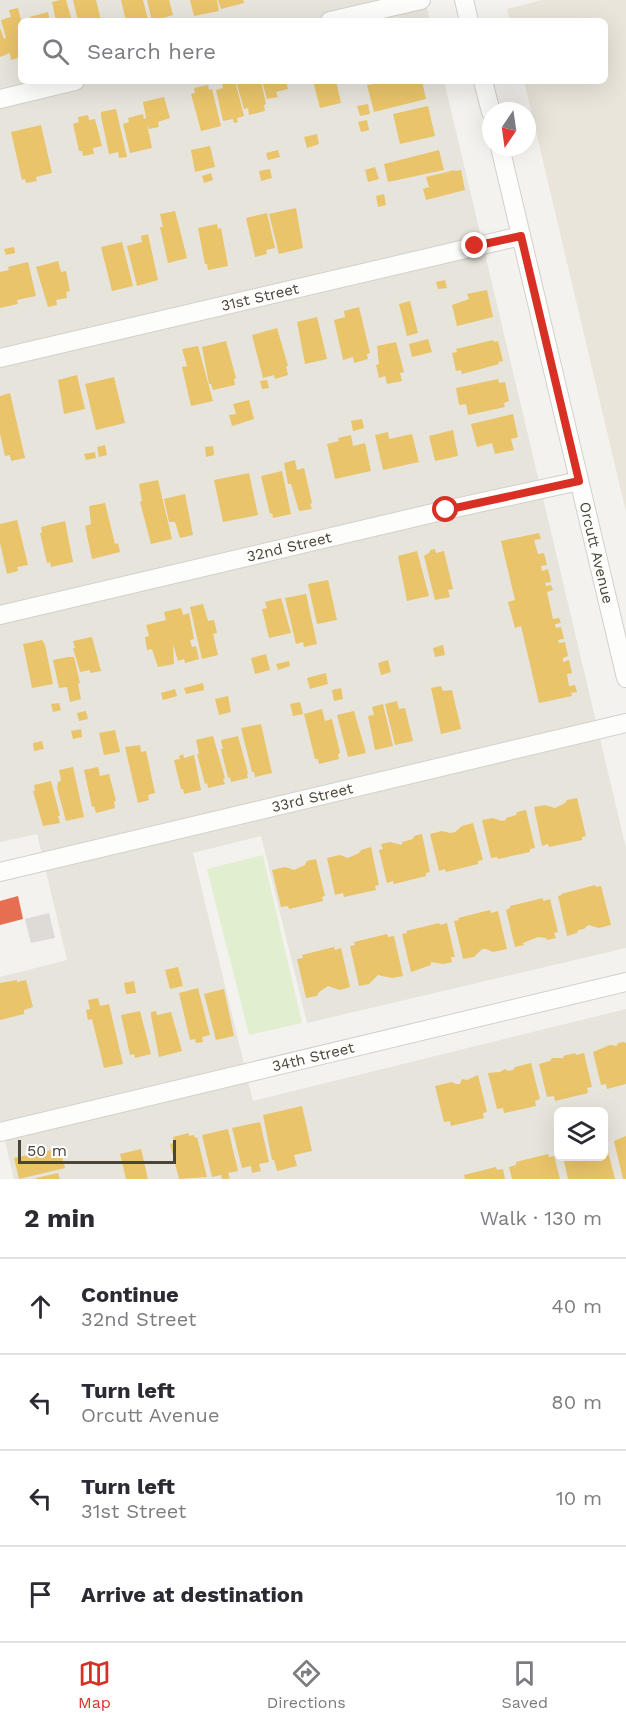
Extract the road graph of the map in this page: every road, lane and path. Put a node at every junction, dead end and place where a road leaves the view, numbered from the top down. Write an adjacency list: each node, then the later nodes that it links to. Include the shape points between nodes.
1 (421, 0): 3 (street)
2 (464, 0): 4 (street)
3 (343, 18)
4 (468, 18)
5 (62, 84): 7 (street)
6 (484, 84): 8 (street)
7 (0, 99)
8 (488, 102)
9 (502, 156): 10 (street, Orcutt Avenue)
10 (521, 236): 11 (street, 31st Street); 12 (street, Orcutt Avenue)
11 (0, 358)
12 (579, 481): 13 (street, 32nd Street); 14 (street, Orcutt Avenue)
13 (0, 615)
14 (626, 678)
15 (626, 723): 16 (street, 33rd Street)
16 (0, 872)
17 (626, 982): 18 (street, 34th Street)
18 (0, 1132)

